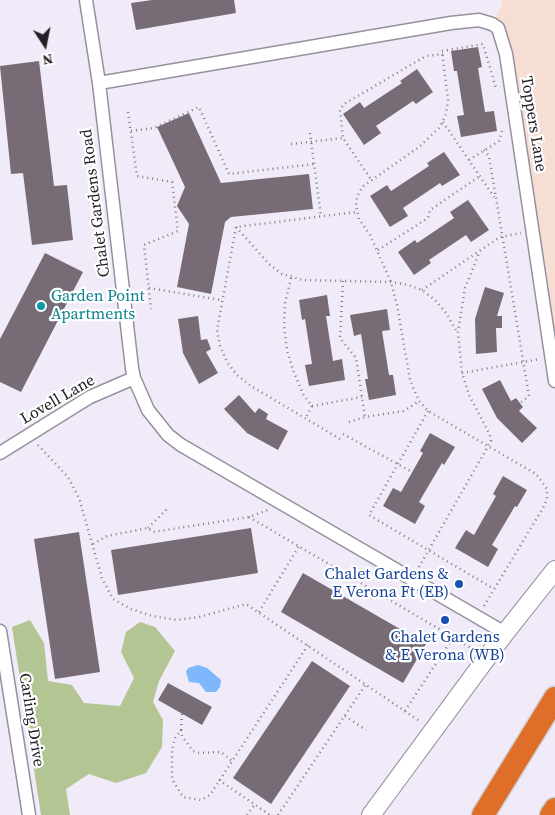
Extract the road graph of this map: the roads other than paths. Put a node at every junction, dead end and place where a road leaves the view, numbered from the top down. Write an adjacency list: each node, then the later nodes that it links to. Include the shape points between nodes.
1 (86, 0): 2 (street, Chalet Gardens Road)
2 (99, 83): 3 (street, Chalet Gardens Road); 4 (street, Toppers Lane, via 451,23 479,20 492,24 498,28 506,54)
3 (134, 378): 5 (street, Lovell Lane, via 90,397); 8 (street, Chalet Gardens Road, via 148,410 168,435 181,445)
4 (555, 381)
5 (0, 453)
6 (555, 570): 8 (street)
7 (0, 631): 11 (street, Carling Drive)
8 (505, 633): 12 (street)
9 (555, 698): 13 (highway)
10 (555, 809): 14 (highway)
11 (29, 815)
12 (371, 815)
13 (483, 815)
14 (551, 815)

